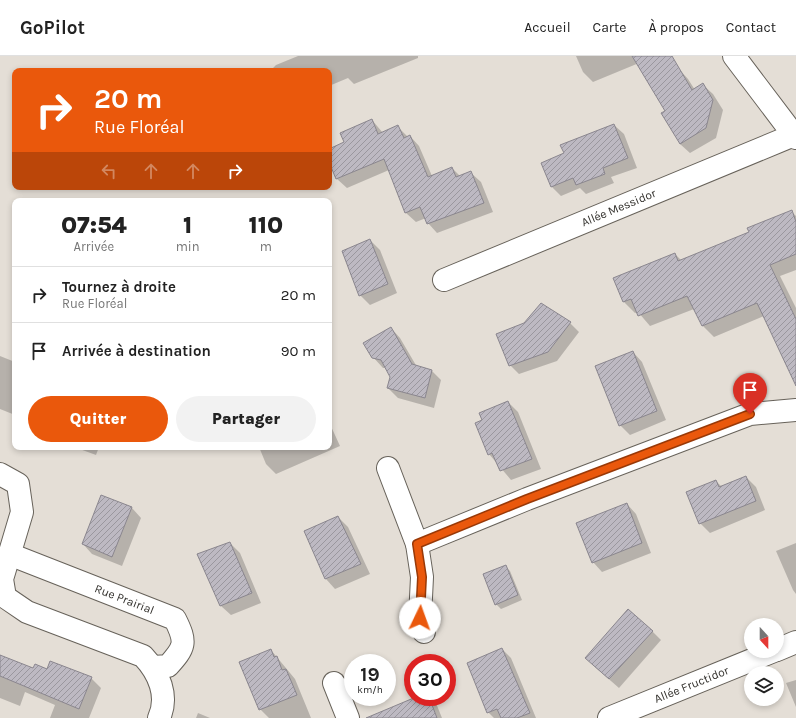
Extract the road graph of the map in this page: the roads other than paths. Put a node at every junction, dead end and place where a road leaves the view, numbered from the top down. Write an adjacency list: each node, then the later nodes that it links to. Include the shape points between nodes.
1 (734, 56): 2 (street)
2 (795, 137): 3 (street, Allée Messidor)
3 (444, 280)
4 (796, 410): 7 (street, via 750,414)
5 (388, 468): 7 (street)
6 (0, 474): 8 (street, via 18,484 22,512)
7 (417, 544): 9 (street, via 422,577 420,618)
8 (9, 554): 13 (street, via 2,579 6,597 27,612 143,656); 13 (street, Rue Prairial, via 175,619 183,635 182,651 168,666)
9 (424, 632)
10 (796, 642): 11 (street)
11 (784, 647)
12 (757, 658): 17 (street, Allée Fructidor)
13 (154, 667): 15 (street, via 163,692)
14 (334, 683): 16 (street)
15 (159, 718)
16 (348, 718)
17 (609, 718)

